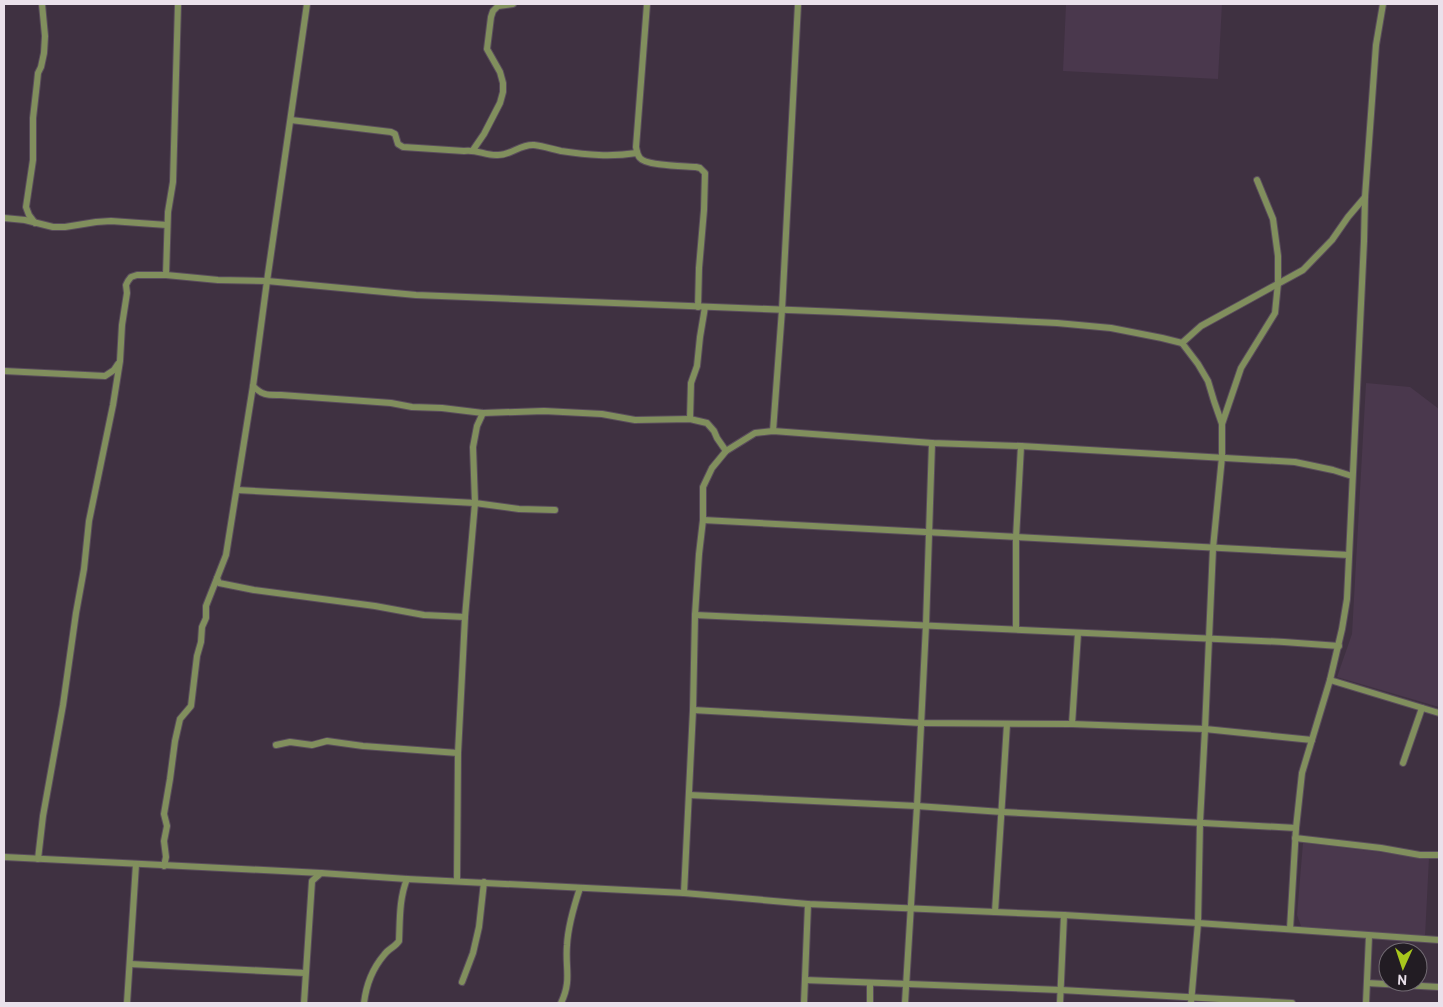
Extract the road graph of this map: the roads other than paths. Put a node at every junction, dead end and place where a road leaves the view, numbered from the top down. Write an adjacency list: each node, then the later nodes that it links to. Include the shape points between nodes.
1 (42, 4): 14 (street, via 44,53 38,73 33,160 26,207)
2 (178, 4): 15 (street, via 173,182)
3 (307, 4): 8 (street)
4 (513, 4): 9 (street, via 498,6 491,17 487,49 500,72 503,92)
5 (647, 4): 10 (street)
6 (798, 4): 20 (street)
7 (1383, 4): 12 (street, via 1376,45)
8 (291, 120): 9 (street, via 391,132 403,147); 17 (street)
9 (473, 150): 10 (street, via 498,155 533,145 588,155)
10 (637, 153): 19 (street, via 644,162 696,167 705,173)
11 (1258, 180): 18 (street, via 1273,219)
12 (1365, 197): 18 (street, via 1332,240 1303,270); 33 (street)
13 (4, 218): 14 (street)
14 (35, 222): 15 (street, via 53,227 111,221)
15 (167, 225): 16 (street)
16 (166, 275): 17 (street); 22 (street, via 137,275 128,281)
17 (267, 280): 19 (street, via 416,295); 24 (street)
18 (1278, 283): 21 (street, via 1201,326); 27 (street, via 1275,314 1241,368)
19 (702, 307): 20 (street); 26 (street, via 697,366 691,384)
20 (782, 310): 21 (street, via 1111,328); 28 (street)
21 (1182, 343): 27 (street, via 1208,382)
22 (120, 361): 23 (street, via 105,376); 70 (street, via 93,499)
23 (4, 371)
24 (253, 386): 25 (street, via 269,396); 34 (street)
25 (483, 412): 26 (street, via 544,411 602,414 635,420); 35 (street, via 474,447)
26 (690, 419): 31 (street, via 707,423)
27 (1222, 424): 32 (street)
28 (774, 431): 29 (street); 31 (street, via 754,433)
29 (932, 442): 30 (street); 38 (street)
30 (1021, 446): 32 (street); 39 (street)
31 (726, 451): 37 (street, via 712,468 703,487)
32 (1222, 457): 33 (street, via 1296,462); 40 (street)
33 (1352, 476): 41 (street)
34 (237, 490): 35 (street); 42 (street, via 226,555)
35 (475, 503): 36 (street); 44 (street)
36 (555, 510)
37 (703, 520): 38 (street); 43 (street)
38 (930, 532): 39 (street); 45 (street)
39 (1016, 538): 40 (street); 46 (street)
40 (1213, 548): 41 (street); 48 (street)
41 (1349, 555): 49 (street, via 1347,599)
42 (217, 578): 44 (street, via 219,583 254,590 424,615); 72 (street, via 206,606 191,706 180,719 175,741 164,814 167,826)
43 (695, 615): 45 (street); 52 (street)
44 (465, 617): 60 (street)
45 (926, 625): 46 (street); 54 (street)
46 (1016, 629): 47 (street)
47 (1078, 633): 48 (street); 56 (street)
48 (1209, 639): 49 (street); 57 (street)
49 (1338, 646): 50 (street)
50 (1330, 680): 51 (street); 58 (street)
51 (1422, 708): 53 (street); 61 (street)
52 (693, 710): 54 (street); 62 (street)
53 (1439, 713)
54 (921, 723): 55 (street); 63 (street)
55 (1007, 724): 56 (street); 64 (street)
56 (1072, 724): 57 (street)
57 (1205, 729): 58 (street); 65 (street)
58 (1312, 740): 66 (street, via 1302,773)
59 (276, 745): 60 (street, via 290,742 312,745 327,741)
60 (458, 753): 75 (street)
61 (1403, 762)
62 (689, 795): 63 (street); 78 (street)
63 (917, 806): 64 (street); 80 (street)
64 (1002, 812): 65 (street); 81 (street)
65 (1200, 822): 66 (street); 83 (street)
66 (1296, 828): 67 (street)
67 (1295, 838): 68 (street); 84 (street)
68 (1439, 855)
69 (4, 857): 70 (street)
70 (38, 859): 71 (street)
71 (136, 864): 72 (street); 87 (street)
72 (164, 866): 73 (street)
73 (321, 873): 74 (street); 88 (street, via 312,881)
74 (407, 879): 75 (street); 99 (street, via 401,899 399,940 386,952 372,975)
75 (457, 881): 76 (street)
76 (484, 882): 77 (street); 90 (street, via 479,927)
77 (580, 888): 78 (street); 100 (street, via 568,933 568,984)
78 (684, 893): 79 (street)
79 (808, 904): 80 (street); 89 (street)
80 (910, 908): 81 (street); 93 (street)
81 (995, 912): 82 (street)
82 (1064, 916): 83 (street); 95 (street)
83 (1198, 923): 84 (street); 96 (street)
84 (1290, 929): 85 (street)
85 (1369, 936): 86 (street); 92 (street)
86 (1439, 940)
87 (130, 964): 88 (street); 97 (street)
88 (305, 973): 98 (street)
89 (805, 980): 91 (street); 101 (street)
90 (462, 982)
91 (870, 983): 93 (street); 102 (street)
92 (1367, 983): 94 (street); 106 (street)
93 (906, 985): 95 (street); 103 (street)
94 (1439, 987)
95 (1061, 990): 96 (street); 104 (street)
96 (1191, 1001): 105 (street)
97 (127, 1003)
98 (304, 1003)
99 (364, 1003)
100 (561, 1003)
101 (804, 1003)
102 (870, 1003)
103 (904, 1003)
104 (1060, 1003)
105 (1292, 1003)
106 (1366, 1003)

